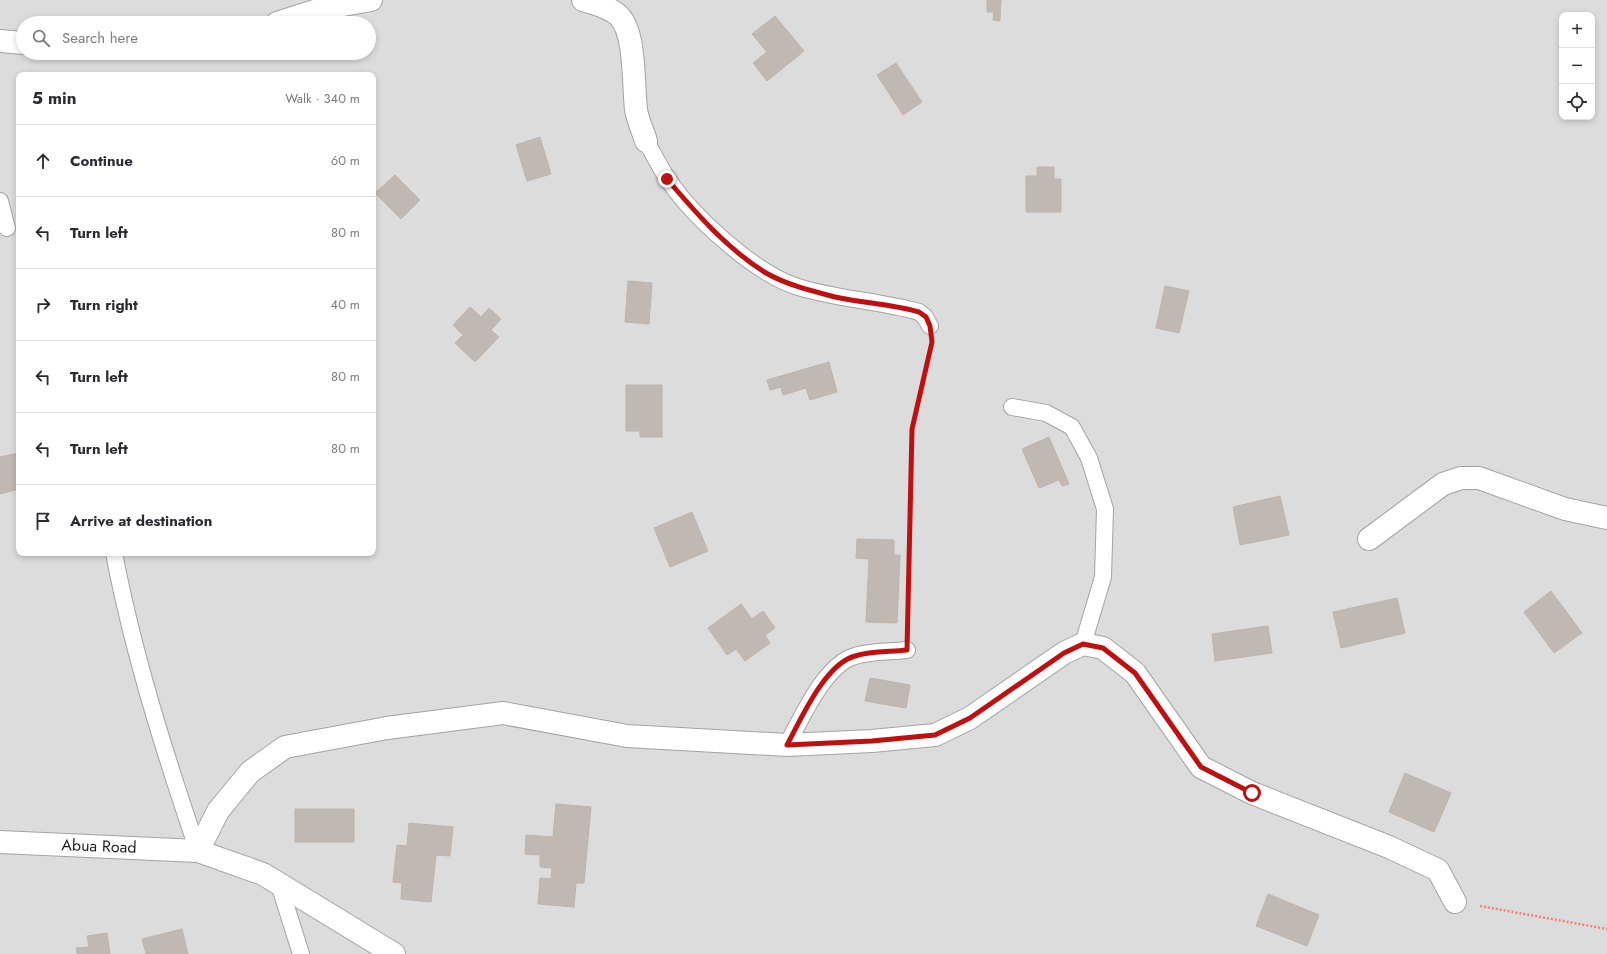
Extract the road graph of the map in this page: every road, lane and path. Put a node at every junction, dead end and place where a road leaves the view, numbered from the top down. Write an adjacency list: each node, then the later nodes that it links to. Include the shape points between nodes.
1 (371, 0): 3 (street, via 321,9)
2 (583, 0): 6 (street, via 610,9 620,17 629,38 634,64 636,110)
3 (299, 16)
4 (0, 41): 5 (street)
5 (16, 42)
6 (646, 141): 9 (lane, via 667,179 701,219 735,250 766,272 796,286 836,297 919,312 926,317)
7 (0, 201): 8 (lane)
8 (7, 228)
9 (930, 326): 15 (path, via 932,342 912,429)
10 (1012, 407): 14 (lane, via 1046,414 1072,427 1089,458 1105,510 1103,577)
11 (1607, 518): 12 (street, via 1565,509 1479,478 1461,478 1443,484)
12 (1369, 539)
13 (115, 556): 18 (lane, via 120,585 168,761)
14 (1083, 644): 16 (street, via 1064,653 970,718 935,735); 20 (street, via 1103,648 1135,673 1201,767 1252,793 1389,846 1438,870)
15 (907, 650): 16 (lane, via 854,656 834,669 817,690)
16 (787, 745): 18 (street, via 627,736 503,713 387,728 285,747 250,772 218,811)
17 (0, 842): 18 (street, Abua Road)
18 (198, 851): 19 (street, Abua Road, via 263,874)
19 (279, 884): 22 (lane); 23 (street, Abua Road)
20 (1455, 902): 21 (path)
21 (1607, 929)
22 (301, 954)
23 (394, 954)

